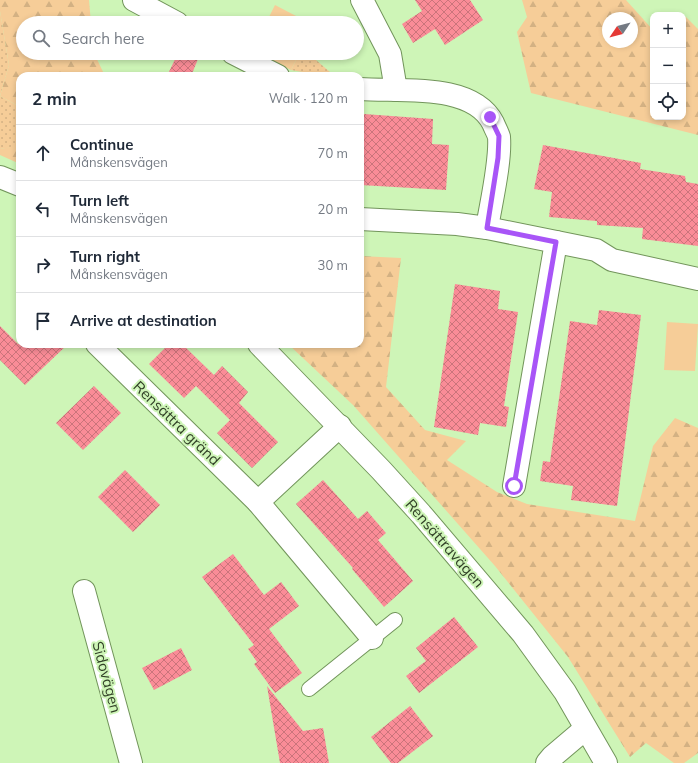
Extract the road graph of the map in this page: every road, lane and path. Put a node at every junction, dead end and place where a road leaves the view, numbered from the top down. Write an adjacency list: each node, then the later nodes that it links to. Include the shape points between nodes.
1 (134, 0): 3 (street)
2 (362, 0): 7 (street, via 390,54)
3 (164, 16)
4 (247, 60): 5 (street)
5 (270, 72)
6 (364, 89): 7 (street)
7 (396, 90): 11 (street, via 447,93 474,103 490,117 499,136)
8 (0, 177): 9 (street)
9 (16, 183)
10 (364, 219): 11 (street)
11 (487, 228): 12 (street)
12 (556, 242): 13 (street, via 596,250 612,260); 17 (street)
13 (698, 279)
14 (101, 348): 18 (street, Rensättra gränd)
15 (263, 348): 16 (street, Rensättravägen)
16 (340, 426): 18 (street); 23 (street, Rensättravägen, via 421,514 523,634 565,692)
17 (514, 486)
18 (258, 502): 21 (street, Rensättra gränd)
19 (84, 591): 24 (street, Sidovägen)
20 (395, 620): 21 (lane)
21 (372, 638): 22 (lane)
22 (309, 690)
23 (585, 729): 25 (street); 26 (street, Rensättravägen)
24 (131, 763)
25 (547, 763)
26 (606, 763)

